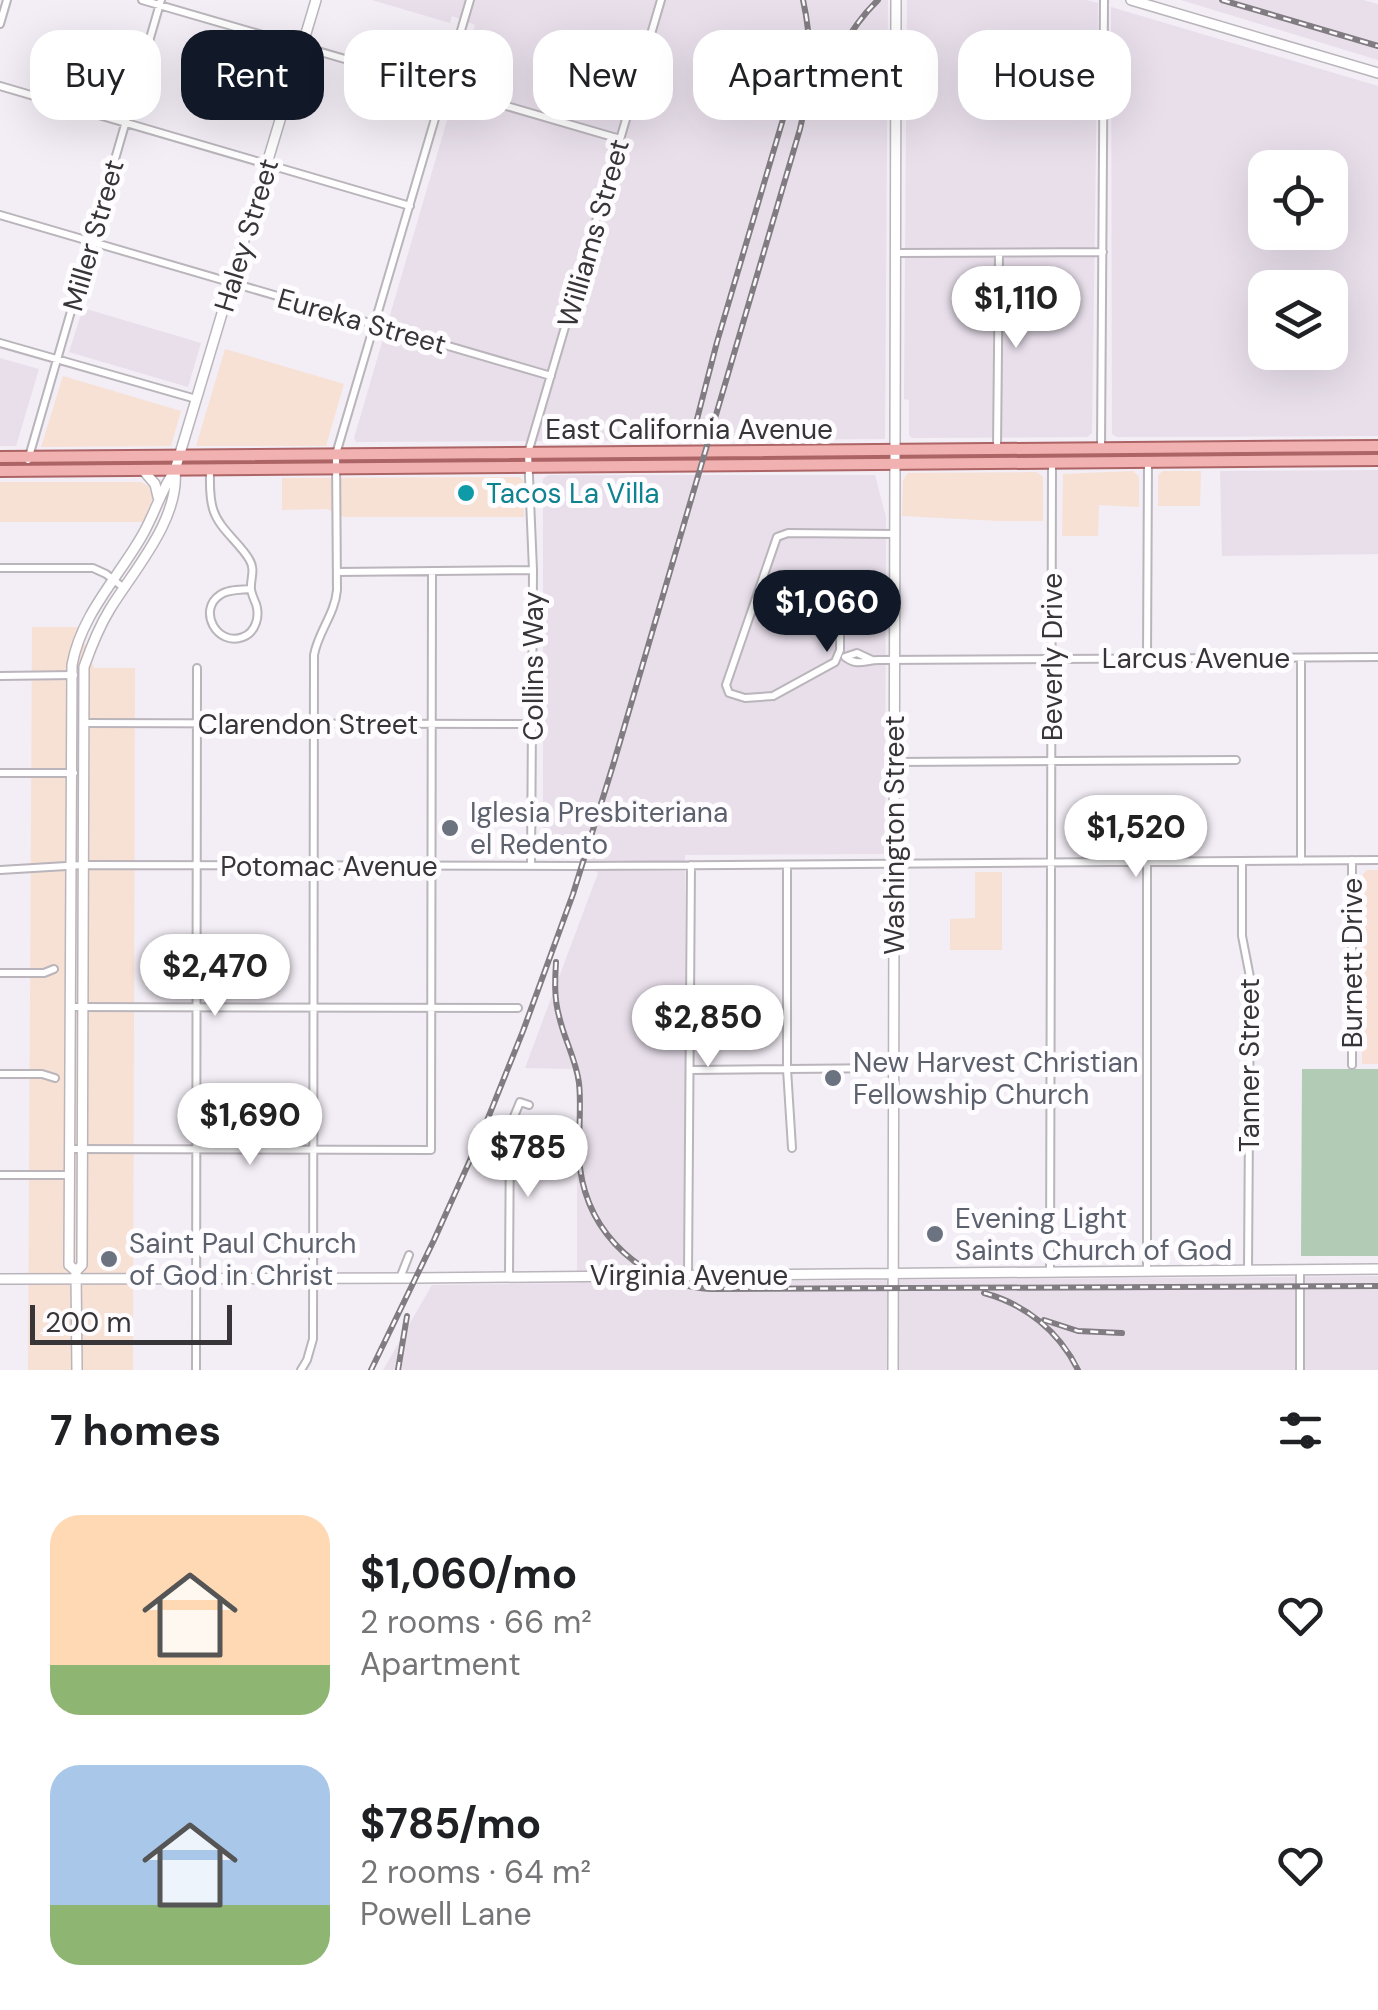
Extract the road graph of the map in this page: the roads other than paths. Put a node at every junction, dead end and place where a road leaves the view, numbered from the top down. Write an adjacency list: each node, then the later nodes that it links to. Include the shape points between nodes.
1 (7, 0): 10 (street)
2 (142, 0): 9 (street)
3 (316, 0): 12 (street, Haley Street)
4 (470, 0): 13 (street)
5 (661, 0): 20 (street, Williams Street)
6 (896, 0): 26 (street, Washington Street)
7 (1104, 0): 25 (street)
8 (1131, 0): 14 (street)
9 (161, 2): 11 (street); 19 (street, Miller Street)
10 (0, 24)
11 (251, 30)
12 (307, 30)
13 (461, 30)
14 (1378, 73)
15 (0, 86): 19 (street)
16 (513, 108): 20 (street)
17 (281, 120): 21 (street, Haley Street)
18 (435, 120): 22 (street)
19 (126, 123): 21 (street); 24 (street, Miller Street)
20 (620, 139): 32 (street, Williams Street)
21 (268, 164): 22 (street); 28 (street, Haley Street)
22 (410, 206): 29 (street)
23 (0, 215): 24 (street, Eureka Street)
24 (91, 241): 28 (street, Eureka Street); 31 (street, Miller Street)
25 (1102, 252): 27 (street); 36 (street)
26 (896, 253): 27 (street); 39 (street, Washington Street)
27 (999, 253): 38 (street)
28 (233, 283): 29 (street, Eureka Street); 33 (street, Haley Street)
29 (375, 324): 32 (street, Eureka Street); 41 (street)
30 (0, 343): 31 (street)
31 (56, 360): 33 (street); 43 (street, Miller Street)
32 (551, 376): 40 (street, Williams Street)
33 (196, 399): 42 (street, Haley Street)
34 (1378, 446): 35 (main road, East California Avenue)
35 (1261, 447): 37 (main road, East California Avenue); 47 (main road)
36 (1100, 448): 37 (main road, East California Avenue); 38 (main road, East California Avenue)
37 (1207, 448): 46 (main road)
38 (997, 449): 39 (main road, East California Avenue)
39 (894, 450): 40 (main road, East California Avenue); 49 (street, Washington Street)
40 (528, 453): 41 (main road, East California Avenue); 50 (street, Williams Street)
41 (336, 454): 42 (main road, East California Avenue); 51 (street)
42 (180, 456): 43 (main road, East California Avenue); 53 (street, Haley Street)
43 (28, 457): 44 (main road, East California Avenue); 56 (street, Miller Street)
44 (0, 458)
45 (1378, 460): 47 (main road, East California Avenue)
46 (1148, 461): 47 (main road, East California Avenue); 48 (main road, East California Avenue); 69 (street)
47 (1203, 461)
48 (1052, 462): 49 (main road, East California Avenue); 71 (street, Beverly Drive)
49 (895, 463): 50 (main road, East California Avenue); 58 (street, Washington Street)
50 (529, 466): 51 (main road, East California Avenue); 60 (street, Collins Way)
51 (336, 468): 54 (main road, East California Avenue); 62 (street)
52 (143, 470): 53 (main road, East California Avenue); 56 (main road, East California Avenue); 57 (street, via 156,484)
53 (176, 470): 54 (main road, East California Avenue); 57 (street); 64 (street, via 160,532)
54 (210, 470): 65 (street, via 212,506 252,563)
55 (0, 471): 56 (main road, East California Avenue)
56 (26, 471)
57 (158, 500): 63 (street)
58 (895, 534): 67 (street, via 777,538 726,688 738,697 773,696); 72 (street, Washington Street)
59 (0, 568): 63 (street, via 94,568)
60 (533, 570): 61 (street); 80 (street, Collins Way)
61 (432, 571): 62 (street); 79 (street)
62 (338, 572): 78 (street, via 334,608 314,655)
63 (114, 580): 64 (street); 74 (street, via 74,652)
64 (124, 588): 74 (street)
65 (250, 588): 65 (street, via 213,602 211,622 222,635 245,637 254,626 258,611)
66 (840, 601): 67 (street)
67 (842, 656): 72 (street, Larcus Avenue, via 857,652)
68 (1378, 657): 70 (street, Larcus Avenue)
69 (1147, 658): 70 (street, Larcus Avenue); 71 (street, Larcus Avenue)
70 (1302, 658): 90 (street)
71 (1052, 659): 72 (street, Larcus Avenue); 82 (street, Beverly Drive)
72 (894, 660): 83 (street, Washington Street)
73 (197, 668): 77 (street)
74 (78, 675): 75 (street); 76 (street); 85 (street)
75 (0, 676)
76 (84, 723): 77 (street, Clarendon Street); 86 (street)
77 (197, 724): 78 (street, Clarendon Street); 98 (street)
78 (314, 724): 79 (street, Clarendon Street); 99 (street)
79 (431, 724): 80 (street, Clarendon Street); 100 (street)
80 (533, 724): 101 (street, Collins Way)
81 (1236, 760): 82 (street)
82 (1052, 761): 83 (street); 91 (street, Beverly Drive)
83 (894, 762): 94 (street, Washington Street)
84 (0, 773): 85 (street)
85 (71, 773): 86 (street); 97 (street)
86 (83, 773): 95 (street)
87 (1352, 860): 88 (street, Potomac Avenue); 90 (street, Potomac Avenue); 111 (street, Burnett Drive)
88 (1378, 860)
89 (1242, 861): 90 (street, Potomac Avenue); 92 (street, Potomac Avenue); 127 (street, Tanner Street, via 1242,936 1250,978)
90 (1302, 861)
91 (1051, 862): 92 (street, Potomac Avenue); 94 (street, Potomac Avenue); 130 (street, Beverly Drive)
92 (1147, 862): 129 (street)
93 (787, 864): 94 (street, Potomac Avenue); 96 (street, Potomac Avenue); 113 (street)
94 (894, 864): 112 (street, Washington Street)
95 (83, 865): 97 (street, Potomac Avenue); 98 (street, Potomac Avenue); 106 (street)
96 (690, 865): 101 (street, Potomac Avenue); 114 (street)
97 (70, 866): 102 (street, Potomac Avenue); 105 (street)
98 (196, 866): 99 (street, Potomac Avenue); 107 (street)
99 (314, 866): 100 (street, Potomac Avenue); 108 (street)
100 (430, 866): 101 (street, Potomac Avenue); 109 (street)
101 (531, 866)
102 (0, 870)
103 (54, 969): 104 (street)
104 (0, 973)
105 (70, 1007): 106 (street); 119 (street)
106 (83, 1007): 107 (street); 120 (street)
107 (196, 1007): 108 (street); 121 (street)
108 (314, 1008): 109 (street); 122 (street)
109 (431, 1008): 110 (street); 122 (street, via 431,1150)
110 (518, 1008)
111 (1352, 1065)
112 (894, 1068): 113 (street); 131 (street, Washington Street)
113 (787, 1069): 114 (street); 118 (street)
114 (690, 1070): 133 (street)
115 (0, 1074): 116 (street)
116 (55, 1078)
117 (529, 1105): 134 (street, via 520,1102 510,1126)
118 (792, 1148)
119 (70, 1149): 120 (street); 123 (street)
120 (82, 1149): 121 (street); 132 (street, via 82,1265)
121 (196, 1149): 122 (street); 136 (street)
122 (314, 1150): 135 (street)
123 (70, 1174): 124 (street); 132 (street, via 69,1265)
124 (0, 1175)
125 (410, 1255): 137 (street)
126 (1378, 1269): 128 (street, Virginia Avenue)
127 (1248, 1270): 128 (street, Virginia Avenue); 129 (street, Virginia Avenue)
128 (1300, 1270): 143 (street)
129 (1147, 1271): 130 (street, Virginia Avenue)
130 (1050, 1272): 131 (street, Virginia Avenue)
131 (892, 1274): 133 (street, Virginia Avenue); 142 (street, Washington Street)
132 (76, 1275): 136 (street, Virginia Avenue); 138 (street, Virginia Avenue); 139 (street)
133 (688, 1275): 134 (street, Virginia Avenue)
134 (508, 1276): 137 (street, Virginia Avenue)
135 (313, 1277): 136 (street, Virginia Avenue); 137 (street, Virginia Avenue); 141 (street, via 313,1340)
136 (196, 1278): 140 (street)
137 (400, 1278)
138 (0, 1279)
139 (77, 1370)
140 (196, 1370)
141 (302, 1370)
142 (892, 1370)
143 (1300, 1370)

